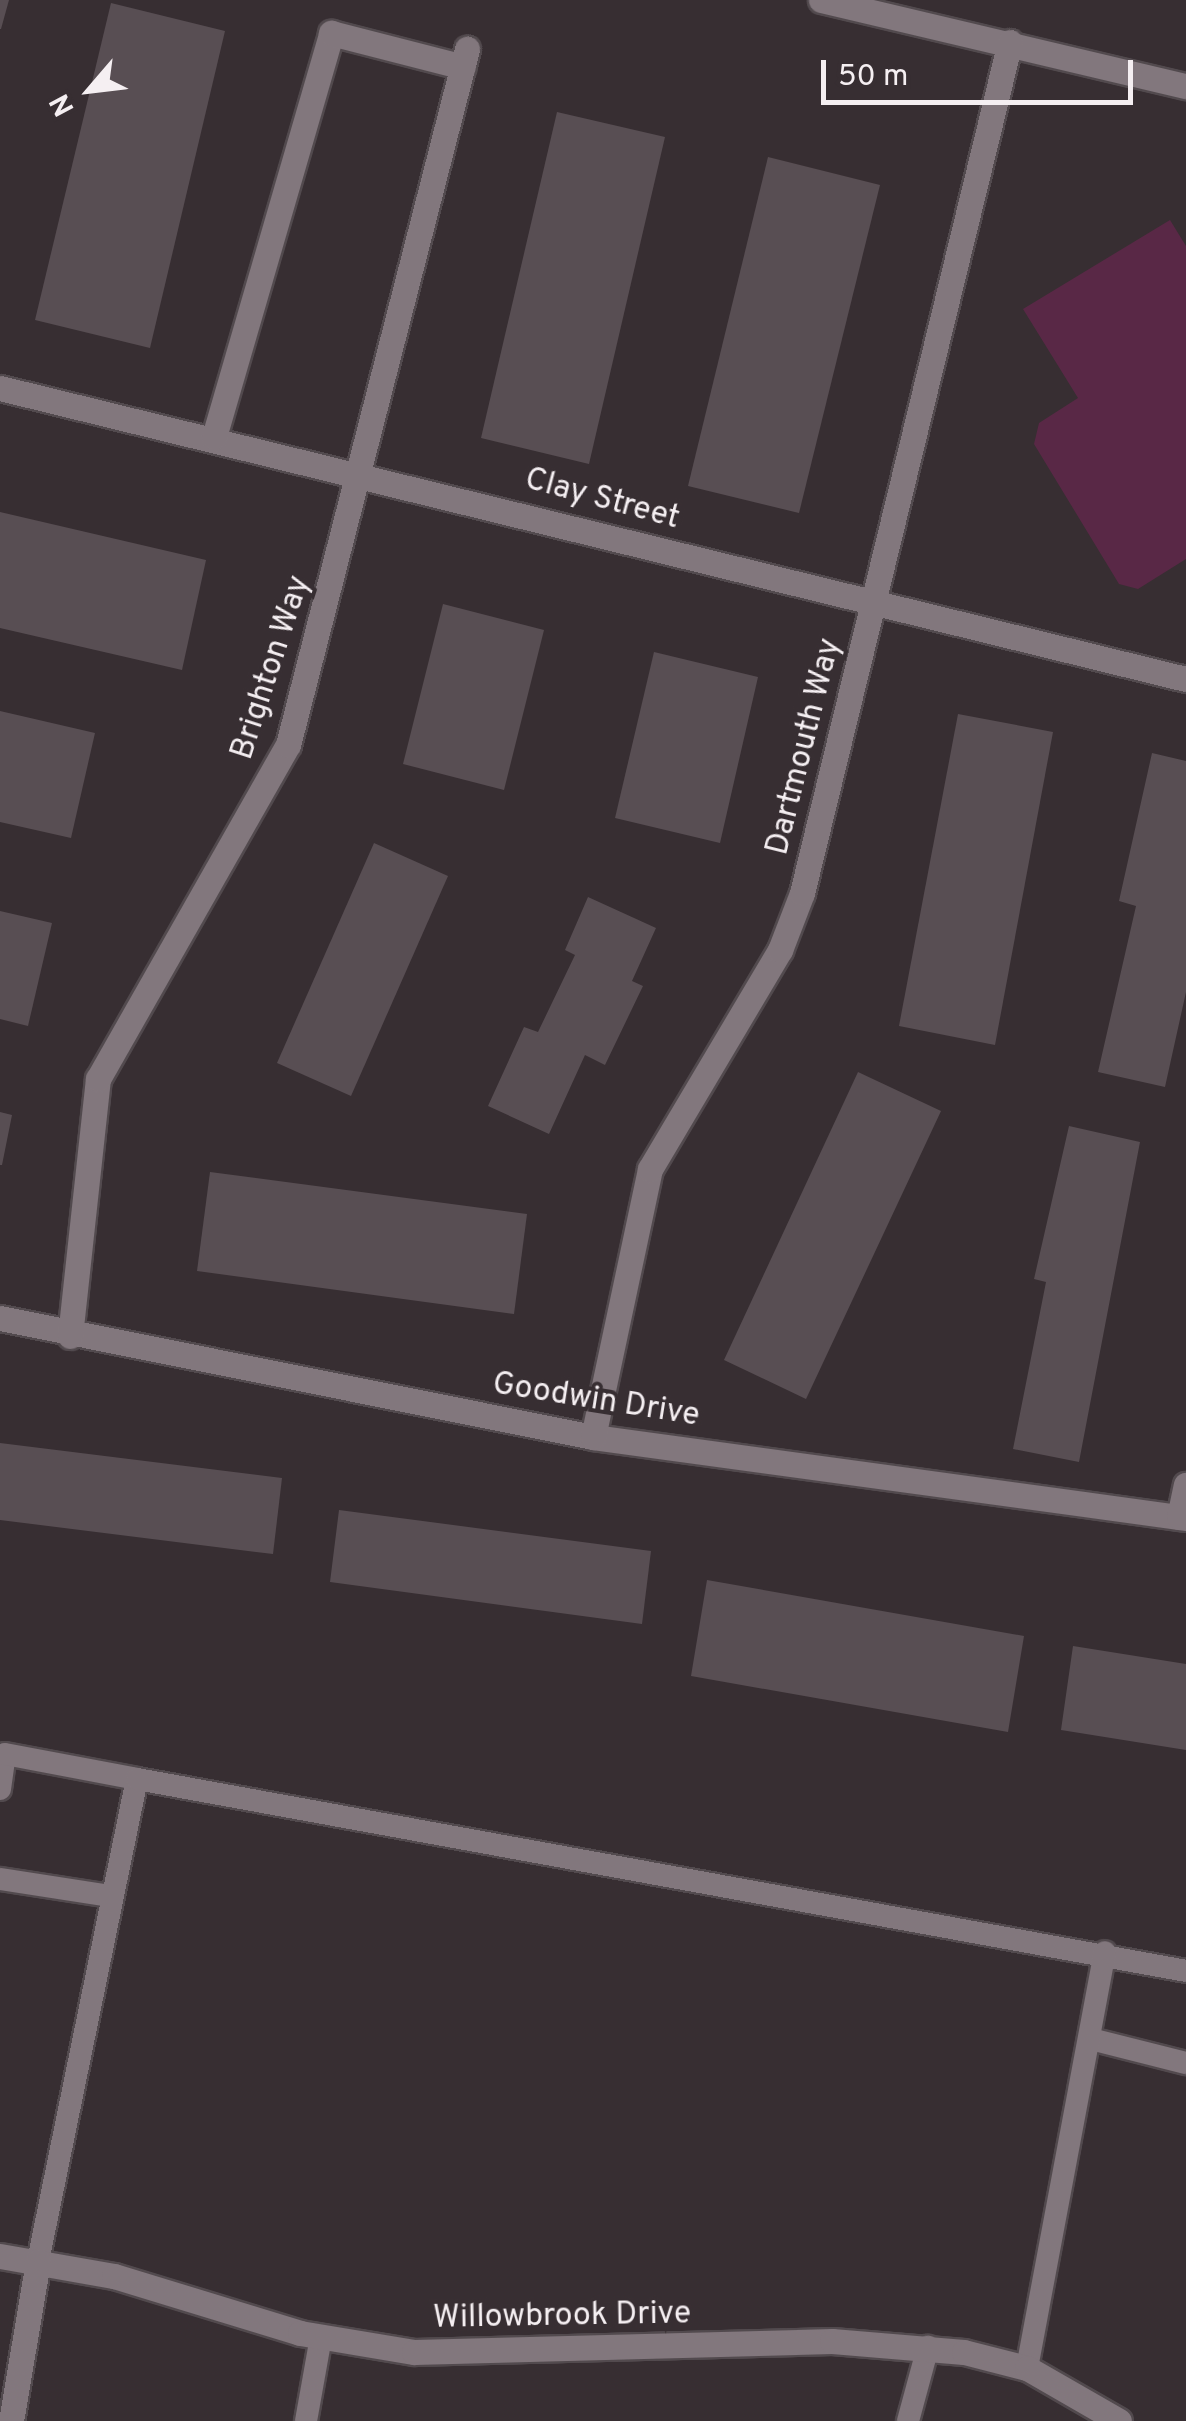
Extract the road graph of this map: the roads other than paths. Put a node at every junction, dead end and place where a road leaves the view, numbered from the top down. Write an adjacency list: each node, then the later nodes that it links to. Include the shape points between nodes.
1 (821, 0): 2 (street)
2 (1010, 42): 3 (street); 7 (street, Dartmouth Way)
3 (1186, 86)
4 (0, 388): 5 (street, Clay Street)
5 (214, 437): 6 (street, Clay Street); 6 (street, Brighton Way, via 331,33 465,58)
6 (362, 470): 7 (street, Clay Street); 10 (street, Brighton Way, via 288,745 98,1080)
7 (873, 606): 8 (street, Clay Street); 11 (street, Dartmouth Way, via 780,950 650,1169)
8 (1186, 679)
9 (0, 1318): 10 (street, Goodwin Drive)
10 (70, 1336): 11 (street, Goodwin Drive)
11 (593, 1437): 13 (street, Goodwin Drive)
12 (1186, 1485): 13 (street)
13 (1183, 1518)
14 (137, 1779): 15 (lane, via 5,1754); 17 (lane); 18 (lane)
15 (0, 1789)
16 (0, 1879): 17 (lane)
17 (110, 1896): 23 (lane)
18 (1104, 1952): 19 (lane); 20 (lane)
19 (1186, 1970)
20 (1091, 2039): 21 (lane); 26 (lane)
21 (1186, 2063)
22 (0, 2256): 23 (street, Willowbrook Drive)
23 (38, 2262): 24 (street, Willowbrook Drive); 27 (street)
24 (321, 2337): 25 (street, Willowbrook Drive, via 520,2356 832,2341); 28 (lane)
25 (928, 2347): 26 (street, Willowbrook Drive); 29 (lane)
26 (1027, 2368): 30 (street, Willowbrook Drive)
27 (11, 2421)
28 (306, 2421)
29 (908, 2421)
30 (1119, 2421)

